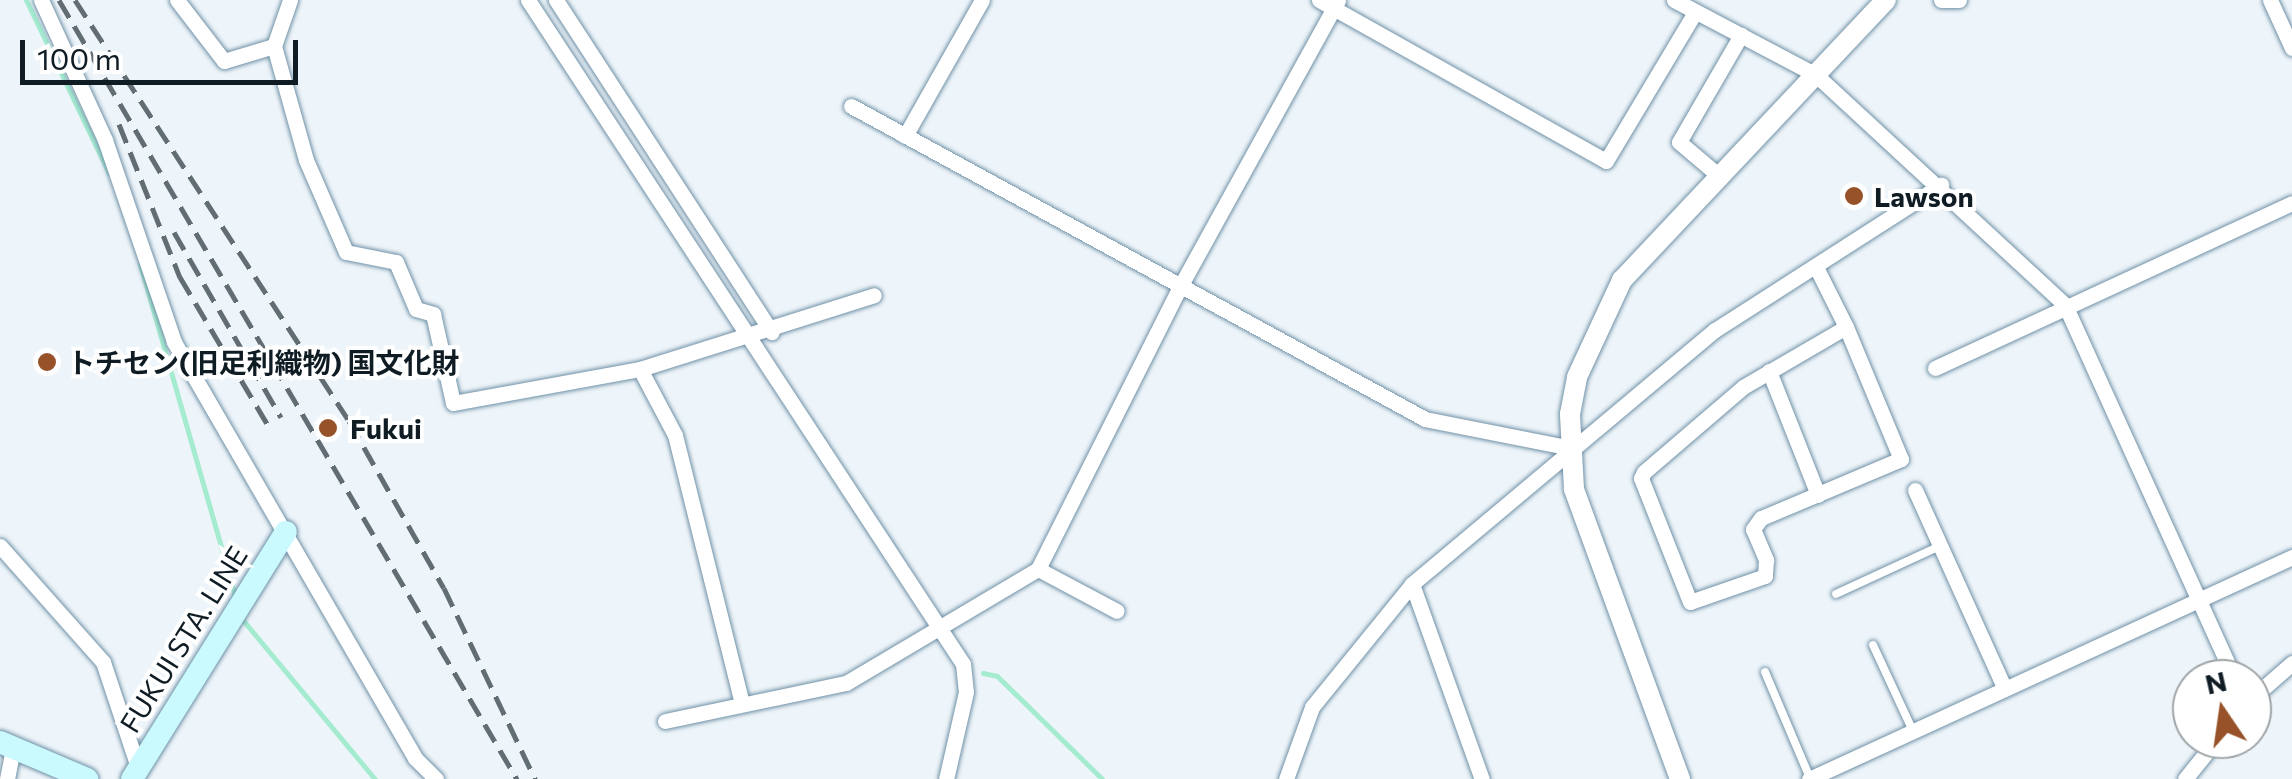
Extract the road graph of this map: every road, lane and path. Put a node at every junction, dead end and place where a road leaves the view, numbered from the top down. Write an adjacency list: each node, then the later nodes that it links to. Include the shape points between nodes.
1 (41, 0): 36 (street, via 105,140 174,342)
2 (176, 0): 15 (street, via 224,61)
3 (290, 0): 15 (street)
4 (528, 0): 29 (street)
5 (556, 0): 28 (street)
6 (982, 0): 19 (street)
7 (1674, 0): 13 (street)
8 (1886, 0): 17 (street)
9 (1941, 0): 10 (street)
10 (1959, 0)
11 (2270, 0): 16 (street)
12 (1330, 3): 13 (street, via 1606,161); 24 (street)
13 (1696, 12): 14 (street)
14 (1741, 35): 17 (street); 20 (street, via 1679,142)
15 (274, 46): 31 (street, via 306,160 346,252 396,262 416,309 433,314 453,402)
16 (2292, 48)
17 (1816, 75): 20 (street); 21 (street)
18 (851, 106): 19 (street)
19 (906, 136): 24 (street)
20 (1718, 175): 33 (street, via 1622,280 1602,314 1577,377)
21 (1941, 185): 23 (street); 26 (street)
22 (2292, 203): 26 (street)
23 (1816, 266): 27 (street); 33 (street, via 1715,330)
24 (1182, 283): 33 (street, via 1425,419); 40 (street)
25 (874, 295): 28 (street)
26 (2065, 306): 30 (street); 43 (street)
27 (1846, 327): 32 (street); 35 (street, via 1901,459)
28 (772, 332): 29 (street)
29 (744, 334): 31 (street); 45 (street)
30 (1936, 368)
31 (640, 369): 52 (street, via 675,435)
32 (1769, 371): 35 (street); 35 (street, via 1641,478 1690,602 1765,576 1754,523)
33 (1572, 448): 41 (street); 64 (street, via 1574,489)
34 (1915, 490): 38 (street)
35 (1818, 495)
36 (286, 532): 57 (main road, FUKUI STA. LINE); 60 (street, via 415,758)
37 (0, 546): 57 (street, via 102,662)
38 (1940, 546): 42 (lane); 51 (street)
39 (2292, 556): 43 (street)
40 (1038, 569): 44 (street); 45 (street)
41 (1412, 584): 62 (street, via 1312,708); 63 (street)
42 (1836, 594)
43 (2200, 600): 47 (street); 51 (street)
44 (1117, 611)
45 (936, 630): 52 (street, via 846,683); 61 (street, via 963,664 966,679)
46 (1873, 644): 54 (lane)
47 (2226, 659)
48 (2292, 663): 50 (street)
49 (1765, 672): 65 (lane)
50 (2272, 680)
51 (2005, 689): 54 (street)
52 (742, 704): 53 (street)
53 (665, 721)
54 (1913, 731): 65 (street)
55 (7, 744): 58 (street); 59 (main road)
56 (2200, 759): 66 (street)
57 (135, 773)
58 (7, 779)
59 (87, 779)
60 (436, 779)
61 (946, 779)
62 (1286, 779)
63 (1482, 779)
64 (1680, 779)
65 (1810, 779)
66 (2184, 779)

